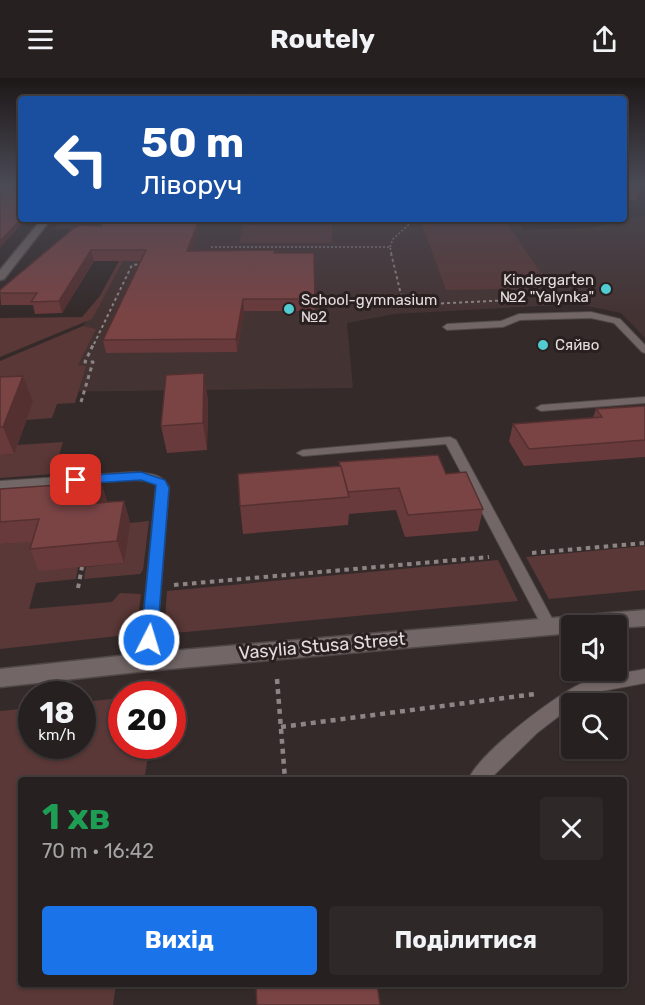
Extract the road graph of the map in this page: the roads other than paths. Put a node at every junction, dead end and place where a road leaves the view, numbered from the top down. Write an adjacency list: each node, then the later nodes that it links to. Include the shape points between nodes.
1 (41, 226): 2 (street)
2 (0, 277)
3 (447, 327): 4 (lane, via 503,324 519,317 591,315 617,321)
4 (645, 350)
5 (645, 399): 6 (lane)
6 (541, 408)
7 (303, 453): 10 (lane, via 450,440)
8 (0, 485): 11 (lane, via 133,476 157,479 163,488)
9 (645, 618): 10 (street, Vasylia Stusa Street)
10 (549, 626): 11 (street, Vasylia Stusa Street)
11 (147, 662): 13 (street, Vasylia Stusa Street)
12 (645, 676): 14 (lane, via 589,687 547,715)
13 (0, 678)
14 (480, 777)

